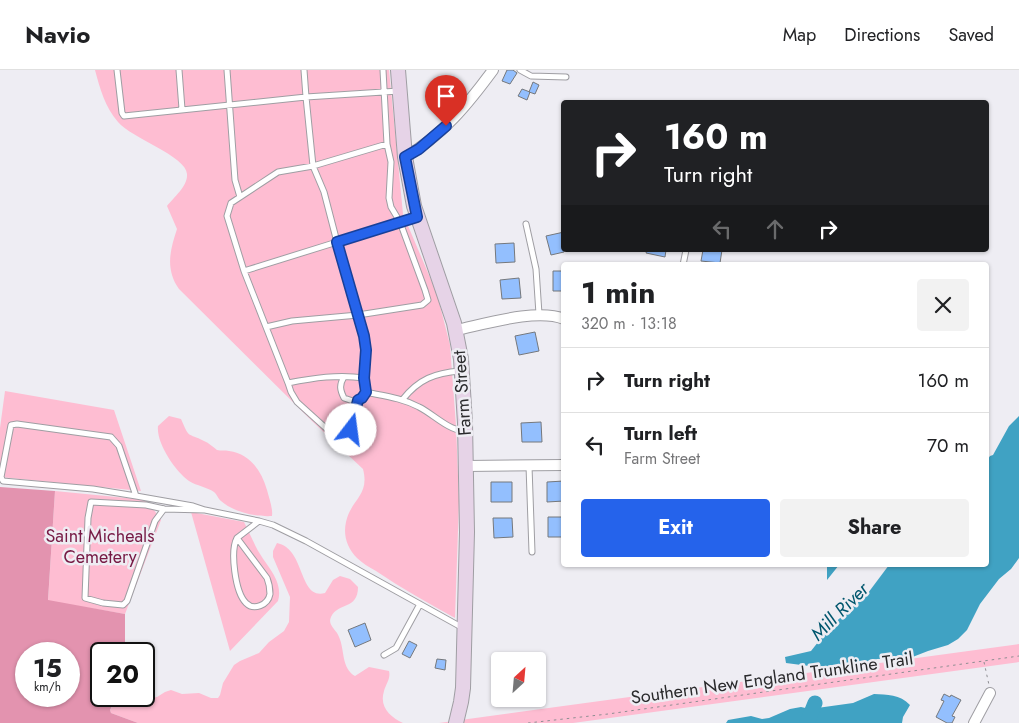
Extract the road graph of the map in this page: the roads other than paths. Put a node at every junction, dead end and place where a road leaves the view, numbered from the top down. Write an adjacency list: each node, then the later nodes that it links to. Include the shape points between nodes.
1 (117, 70): 14 (lane, via 124,116)
2 (179, 70): 14 (lane)
3 (227, 70): 13 (lane)
4 (304, 70): 12 (lane)
5 (383, 70): 11 (lane)
6 (398, 70): 10 (street, Farm Street)
7 (493, 70): 16 (street, via 446,126)
8 (520, 70): 9 (lane, via 531,76)
9 (566, 77)
10 (400, 90): 11 (lane); 16 (street, Farm Street)
11 (385, 92): 12 (lane); 15 (lane)
12 (306, 97): 13 (lane); 17 (lane)
13 (230, 106): 14 (lane); 18 (lane, via 235,180)
14 (182, 110)
15 (387, 144): 17 (lane); 20 (lane, via 391,162 389,198)
16 (405, 157): 19 (street, Farm Street)
17 (313, 166): 18 (lane, via 278,172); 22 (lane, via 324,192)
18 (240, 197): 23 (lane, via 231,203 227,216)
19 (417, 217): 20 (lane); 28 (street, Farm Street)
20 (400, 222): 22 (lane); 25 (lane, via 428,300 422,305)
21 (526, 224): 24 (lane, via 534,260)
22 (337, 242): 23 (lane); 25 (lane)
23 (244, 271): 27 (lane)
24 (539, 314): 26 (street); 28 (street)
25 (358, 315): 27 (lane, via 292,321); 31 (lane, via 366,350)
26 (561, 318)
27 (266, 327): 32 (lane)
28 (456, 330): 29 (street, Farm Street)
29 (462, 371): 34 (lane, via 422,380); 36 (street, Farm Street)
30 (344, 377): 31 (lane); 32 (lane); 35 (lane, via 340,382 344,398)
31 (364, 378): 33 (lane)
32 (288, 383): 35 (lane, via 297,402 338,440 346,438 351,430)
33 (366, 392): 34 (lane); 35 (lane)
34 (403, 399): 36 (lane)
35 (358, 400)
36 (465, 431): 39 (street, Farm Street)
37 (529, 465): 38 (street); 39 (street); 45 (lane)
38 (561, 465)
39 (466, 466): 47 (street, Farm Street)
40 (136, 496): 40 (lane, via 3,481 11,425 111,437 119,446); 42 (lane)
41 (164, 509): 41 (lane, via 91,502 85,598 123,605 127,601 155,521); 42 (lane)
42 (205, 510): 43 (lane)
43 (259, 521): 44 (lane); 46 (lane, via 306,541)
44 (237, 538): 44 (lane, via 233,558 239,587 246,603 255,607 262,605 270,595 267,578)
45 (532, 552)
46 (420, 604): 47 (lane); 48 (lane, via 396,648)
47 (466, 630): 50 (street, Farm Street, via 463,688)
48 (384, 655)
49 (990, 693): 51 (street)
50 (456, 723)
51 (974, 723)

